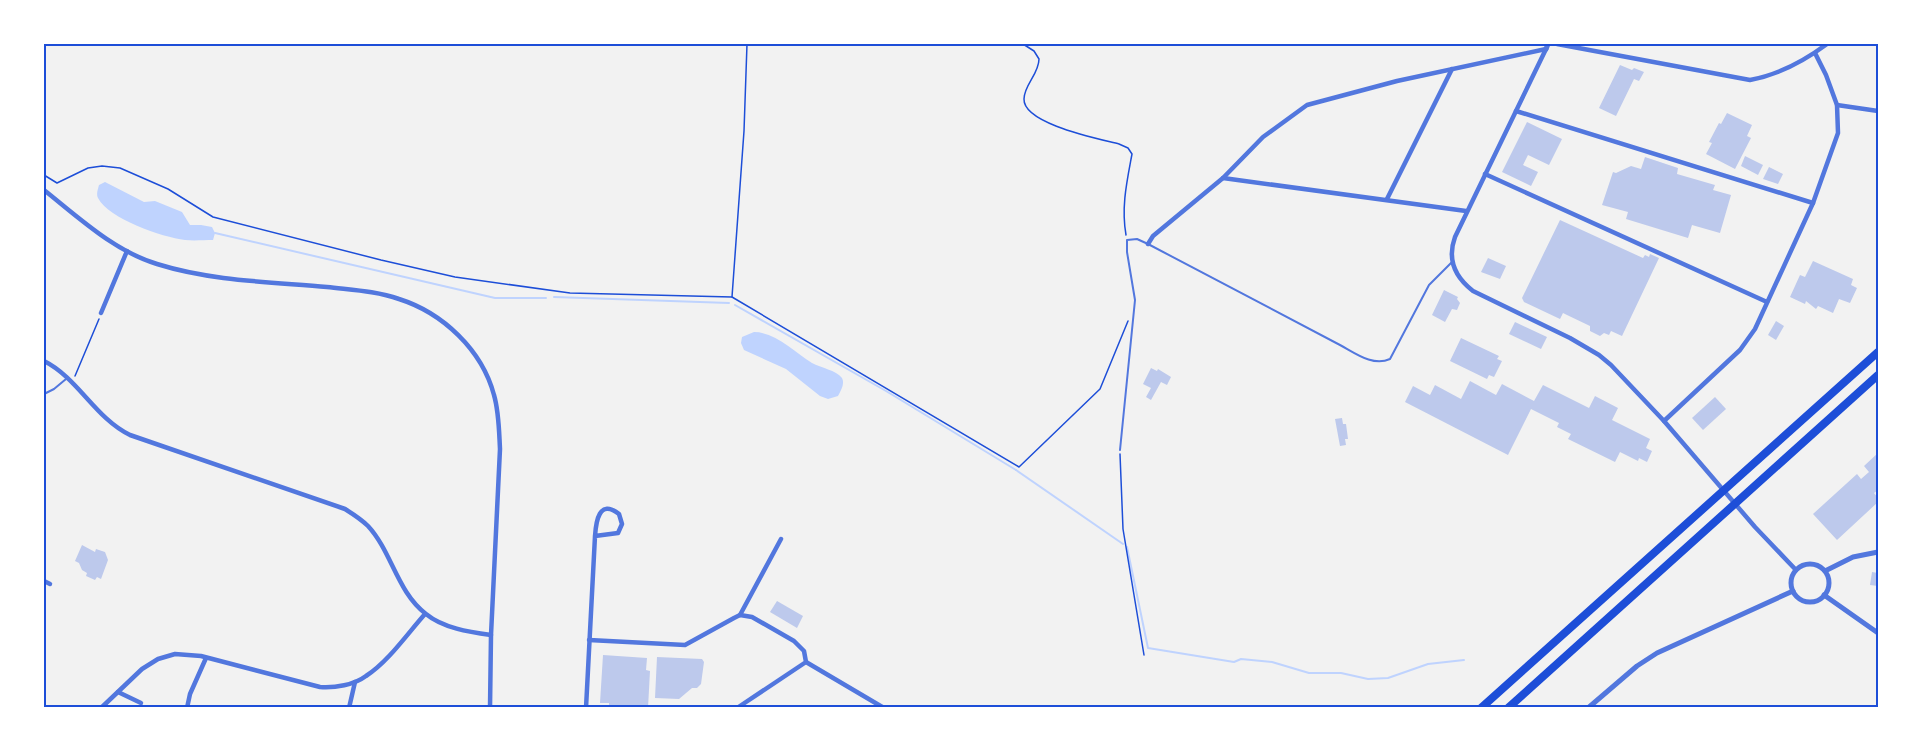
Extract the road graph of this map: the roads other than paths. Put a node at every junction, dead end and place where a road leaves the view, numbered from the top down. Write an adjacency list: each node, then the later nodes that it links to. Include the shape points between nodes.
1 (1557, 44): 4 (street, via 1750,80 1768,77)
2 (1827, 44): 4 (street)
3 (1547, 46): 5 (street); 7 (street)
4 (1815, 52): 6 (street)
5 (1452, 69): 10 (street, via 1307,105 1263,137); 12 (street)
6 (1837, 105): 8 (street); 13 (street, via 1838,133)
7 (1516, 111): 9 (street); 13 (street)
8 (1878, 111)
9 (1485, 174): 14 (street); 18 (street)
10 (1223, 178): 12 (street); 15 (street)
11 (44, 190): 16 (street)
12 (1387, 199): 14 (street)
13 (1813, 203): 18 (street)
14 (1466, 211): 17 (street, via 1452,243)
15 (1148, 244): 17 (lane, via 1355,353 1382,363 1390,359 1429,285); 26 (lane, via 1127,240 1135,300)
16 (127, 251): 19 (street); 39 (street, via 157,264 199,274 357,290 397,298 431,313 465,342 484,370 494,394 498,419)
17 (1452, 261): 25 (street, via 1459,278 1473,291 1599,355)
18 (1767, 302): 25 (street, via 1740,350)
19 (101, 313)
20 (1878, 352): 53 (highway)
21 (44, 361): 23 (street)
22 (1878, 375): 54 (highway)
23 (67, 378): 24 (lane); 36 (street, via 110,422 130,435 330,503 361,519)
24 (44, 394)
25 (1664, 421): 30 (street)
26 (1120, 450)
27 (595, 536): 27 (street, via 600,513 609,509 619,514 622,524 618,533); 40 (street)
28 (781, 539): 37 (street)
29 (1878, 552): 31 (street, via 1853,557)
30 (1796, 570): 31 (street, via 1814,564); 34 (street, via 1791,582)
31 (1825, 571): 35 (street, via 1829,586)
32 (44, 581): 33 (street)
33 (50, 584)
34 (1793, 591): 35 (street, via 1805,601 1816,601); 55 (street, via 1657,653)
35 (1824, 595): 38 (street)
36 (425, 614): 39 (street, via 450,627); 43 (street, via 379,665)
37 (740, 615): 40 (street, via 685,645); 42 (street, via 752,617 798,643)
38 (1878, 633)
39 (491, 635): 49 (street)
40 (589, 640): 50 (street)
41 (206, 658): 43 (street, via 320,687); 44 (street, via 167,655 142,669); 47 (street, via 189,694)
42 (806, 662): 51 (street); 52 (street)
43 (355, 682): 48 (street)
44 (118, 692): 45 (street); 46 (street)
45 (141, 703)
46 (101, 708)
47 (187, 708)
48 (349, 708)
49 (490, 708)
50 (586, 708)
51 (737, 708)
52 (884, 708)
53 (1481, 708)
54 (1508, 708)
55 (1588, 708)

